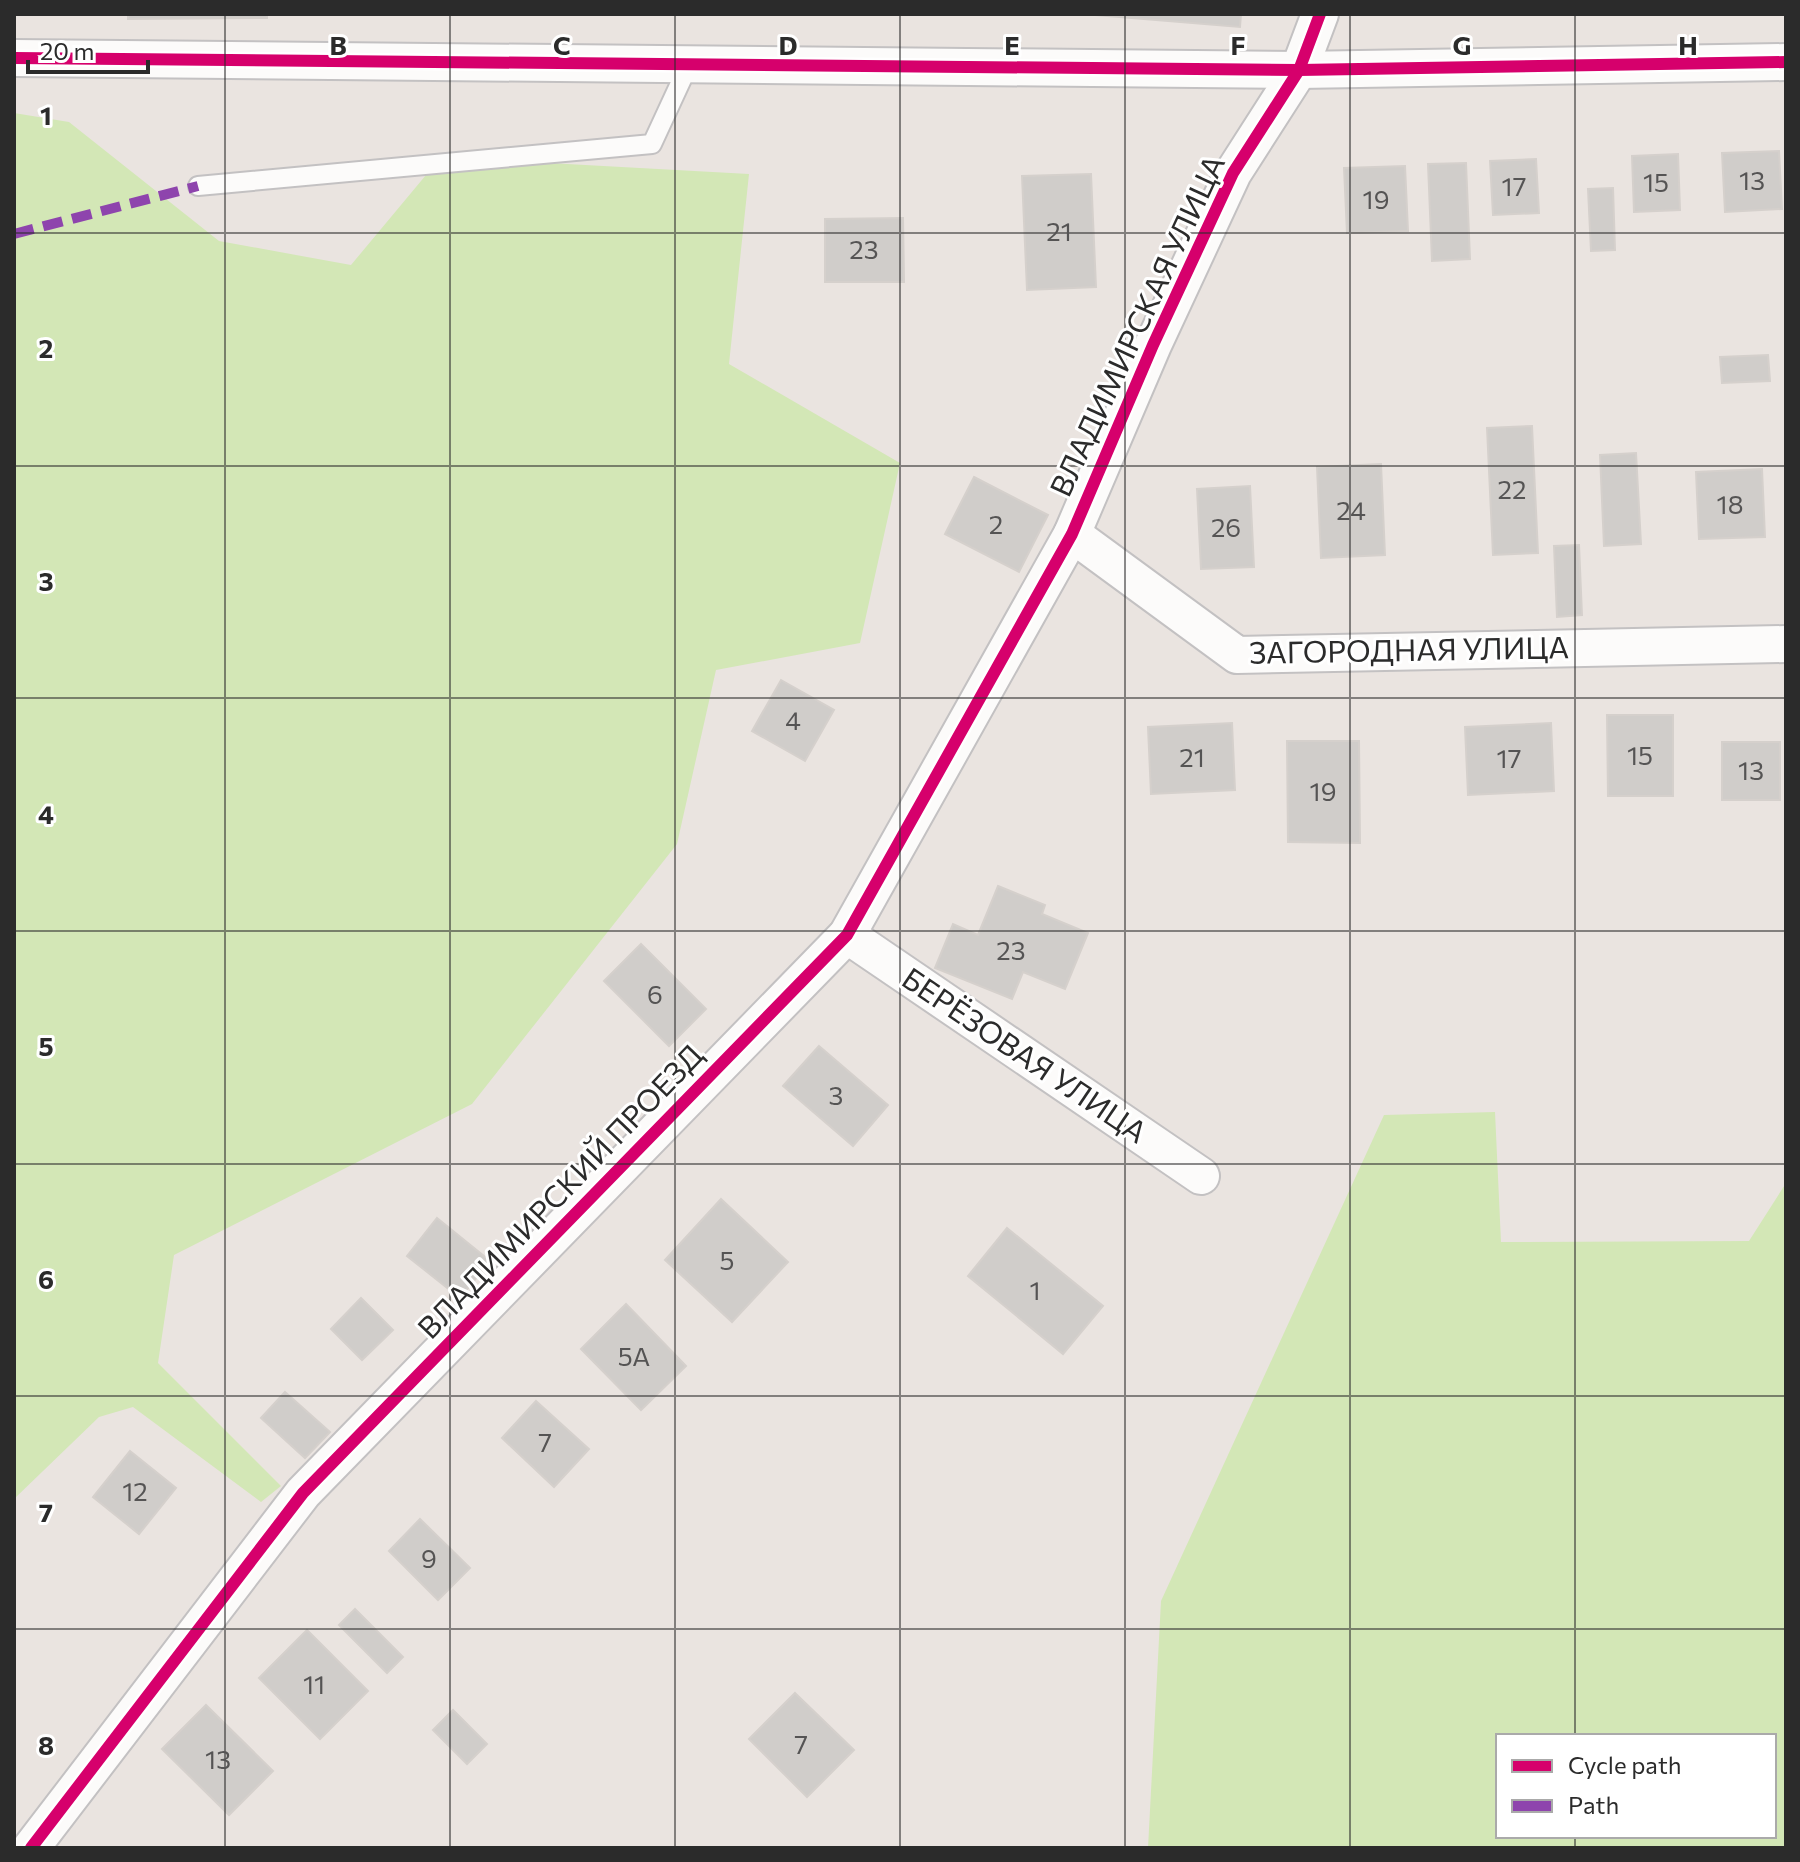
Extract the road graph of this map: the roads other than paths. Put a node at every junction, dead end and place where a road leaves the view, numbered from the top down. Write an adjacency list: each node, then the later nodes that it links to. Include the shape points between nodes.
1 (1320, 14): 5 (street, ВЛАДИМИРСКАЯ УЛИЦА)
2 (14, 58): 4 (street)
3 (1786, 62): 5 (street)
4 (689, 64): 5 (street); 6 (lane, via 652,144)
5 (1299, 70): 7 (street, ВЛАДИМИРСКАЯ УЛИЦА, via 1233,173)
6 (198, 186)
7 (1072, 534): 8 (street, ЗАГОРОДНАЯ УЛИЦА, via 1237,655); 9 (street, ВЛАДИМИРСКИЙ ПРОЕЗД)
8 (1786, 644)
9 (847, 935): 10 (street, БЕРЁЗОВАЯ УЛИЦА); 11 (street, ВЛАДИМИРСКИЙ ПРОЕЗД, via 303,1493)
10 (1201, 1176)
11 (31, 1848)

